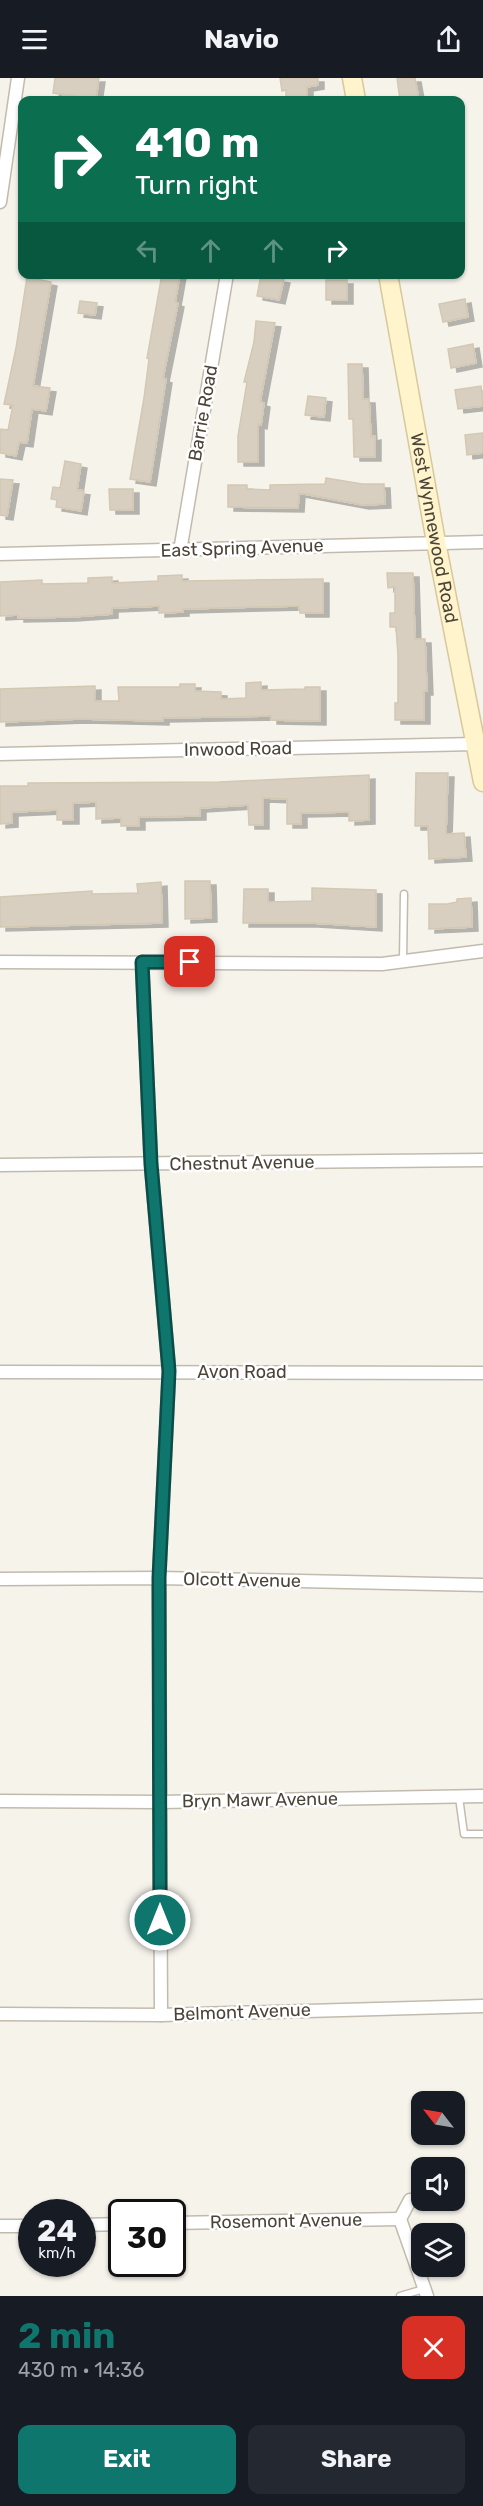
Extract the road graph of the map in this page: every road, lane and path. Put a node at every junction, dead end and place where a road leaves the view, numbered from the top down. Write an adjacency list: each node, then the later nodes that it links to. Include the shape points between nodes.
1 (18, 78): 4 (street)
2 (352, 78): 3 (main road)
3 (355, 96)
4 (0, 202)
5 (225, 279): 9 (street, Barrie Road)
6 (389, 279): 7 (main road, West Wynnewood Road)
7 (436, 542): 8 (street, East Spring Avenue); 9 (street, East Spring Avenue); 11 (main road, West Wynnewood Road)
8 (483, 542)
9 (180, 551): 10 (street, East Spring Avenue)
10 (0, 554)
11 (476, 744): 12 (street, Inwood Road); 13 (main road, West Wynnewood Road)
12 (0, 754)
13 (483, 782)
14 (404, 894): 16 (lane)
15 (483, 951): 16 (street)
16 (404, 960): 18 (street, via 382,964)
17 (0, 962): 18 (street)
18 (142, 962): 20 (street)
19 (483, 1160): 20 (street, Chestnut Avenue)
20 (151, 1164): 21 (street, Chestnut Avenue); 22 (street)
21 (0, 1165)
22 (169, 1371): 23 (street, Avon Road); 24 (street, Avon Road); 25 (street)
23 (0, 1372)
24 (483, 1373)
25 (159, 1578): 26 (street, Olcott Avenue); 27 (street, Olcott Avenue); 31 (street)
26 (0, 1579)
27 (483, 1586)
28 (483, 1796): 29 (street, Bryn Mawr Avenue)
29 (459, 1797): 31 (street, Bryn Mawr Avenue); 32 (lane, via 464,1834)
30 (0, 1801): 31 (street, Bryn Mawr Avenue)
31 (160, 1802): 35 (street)
32 (483, 1834)
33 (483, 2006): 35 (street, Belmont Avenue)
34 (0, 2014): 35 (street, Belmont Avenue)
35 (161, 2014)
36 (410, 2200): 37 (street)
37 (400, 2219): 38 (street, Rosemont Avenue); 41 (street)
38 (186, 2223)
39 (0, 2226): 40 (street)
40 (18, 2226)
41 (425, 2292): 42 (lane)
42 (400, 2296)

